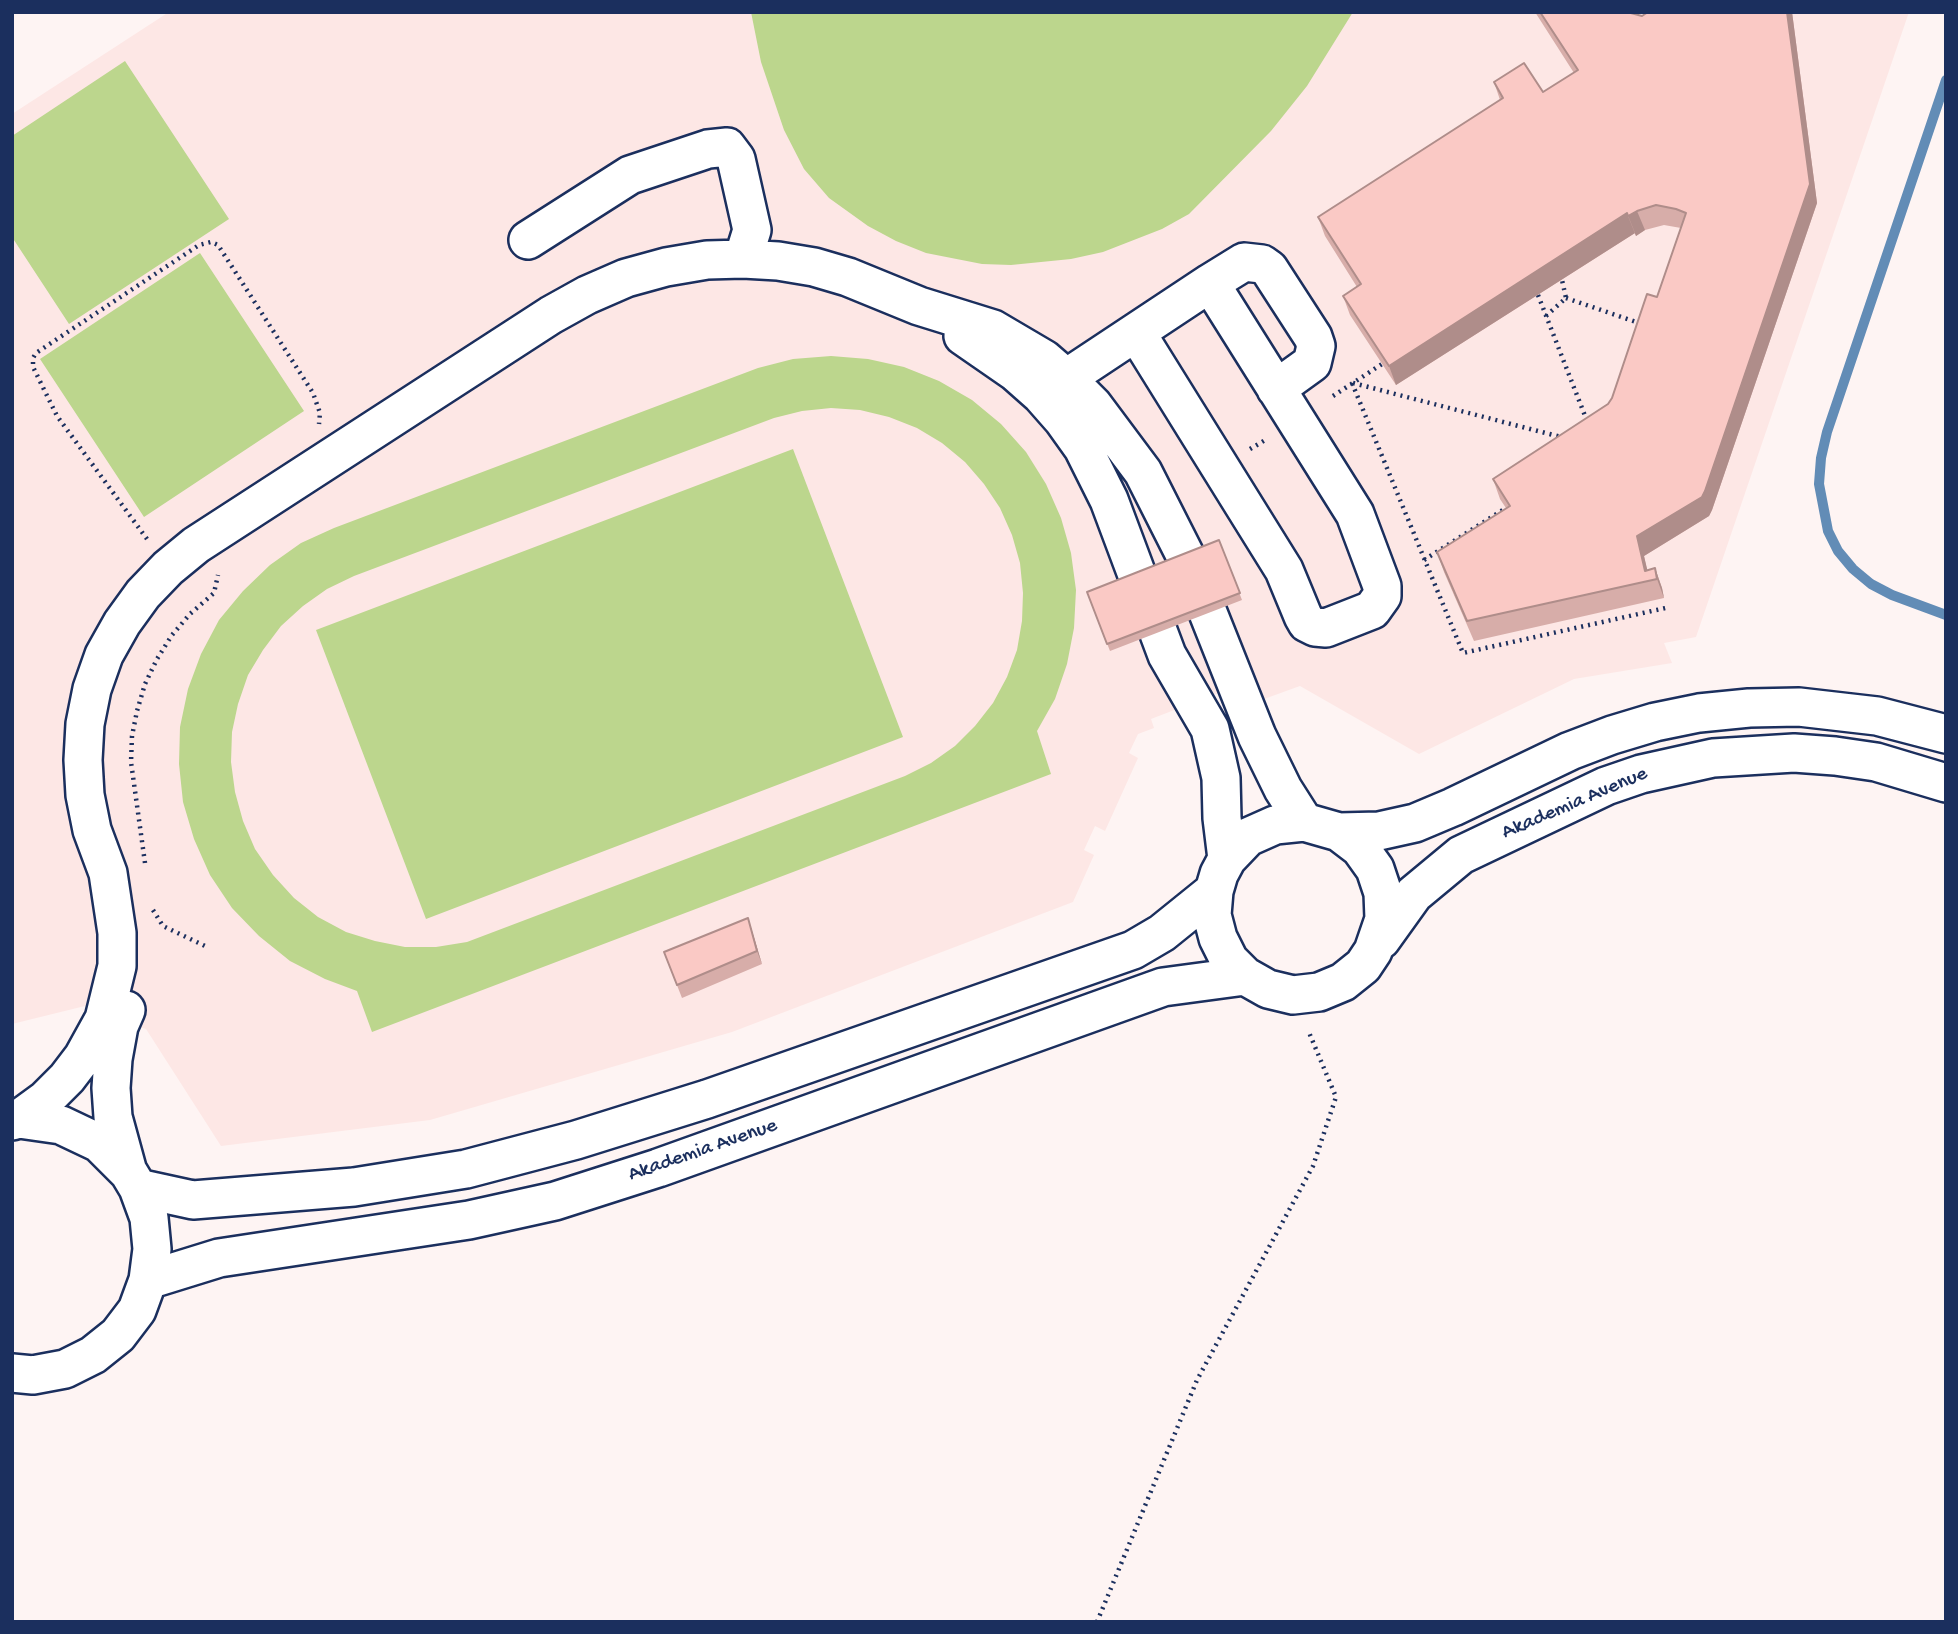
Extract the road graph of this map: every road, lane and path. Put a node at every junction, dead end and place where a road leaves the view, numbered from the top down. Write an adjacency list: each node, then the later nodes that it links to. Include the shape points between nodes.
1 (528, 240): 2 (street, via 630,175 727,147 736,159 752,230)
2 (743, 259): 10 (street, via 814,267 993,329 1044,359); 14 (street, via 666,267 587,295)
3 (1562, 279): 6 (path)
4 (1210, 283): 9 (street); 11 (street); 11 (street, via 1244,262 1262,264 1313,337 1312,363)
5 (1538, 295): 7 (path)
6 (1566, 298): 7 (path); 8 (path)
7 (1546, 316): 12 (path)
8 (1650, 327)
9 (1136, 332): 10 (street); 11 (street, via 1284,570 1303,616 1315,627 1326,628 1373,610 1382,596 1382,586 1355,514)
10 (1053, 386): 22 (street, via 1093,405 1143,472 1185,555 1262,747); 26 (street, via 1063,420 1110,500 1167,654 1210,729 1221,778)
11 (1276, 389)
12 (1591, 431)
13 (1562, 437): 16 (path, via 1352,383)
14 (327, 461): 17 (street); 17 (path, via 317,434 320,413 313,393 218,245 211,242 36,353 33,368 57,416)
15 (1506, 508): 16 (path)
16 (1424, 560): 19 (path, via 1463,653)
17 (168, 568): 25 (street, via 142,594 104,655 85,724 85,795)
18 (218, 573): 24 (path, via 214,593 190,614 157,659 137,711 131,762)
19 (1670, 607)
20 (1946, 734): 23 (street, via 1877,716 1799,708 1699,713 1601,738 1415,823 1379,831)
21 (1946, 783): 29 (street, Akademia Avenue, via 1876,762 1794,753 1713,758 1641,774 1461,855 1413,894)
22 (1304, 822): 23 (street); 26 (street, via 1275,825 1248,838)
23 (1339, 832): 29 (street, via 1360,848 1375,869 1383,893 1384,919)
24 (146, 866)
25 (108, 873): 32 (street, via 117,966 104,1019 67,1078); 33 (street, via 130,905 140,944 137,978 119,1026 111,1088 113,1117)
26 (1221, 875): 30 (street, via 1212,915 1229,960); 33 (street, via 1162,933 1133,950 707,1099 576,1139 466,1169 354,1187 193,1200)
27 (151, 905): 28 (path, via 163,926)
28 (205, 946)
29 (1373, 951): 31 (street, via 1343,982 1320,992)
30 (1245, 976): 31 (street, via 1268,989); 34 (street, Akademia Avenue, via 1163,987 555,1201 469,1220 219,1258)
31 (1293, 995): 36 (path, via 1336,1097 1313,1166 1197,1380)
32 (16, 1120): 33 (street, via 61,1125 99,1143)
33 (133, 1181): 34 (street, via 149,1218)
34 (148, 1280): 35 (street, via 136,1310 118,1335 93,1355 65,1369)
35 (19, 1381)
36 (1097, 1622)

